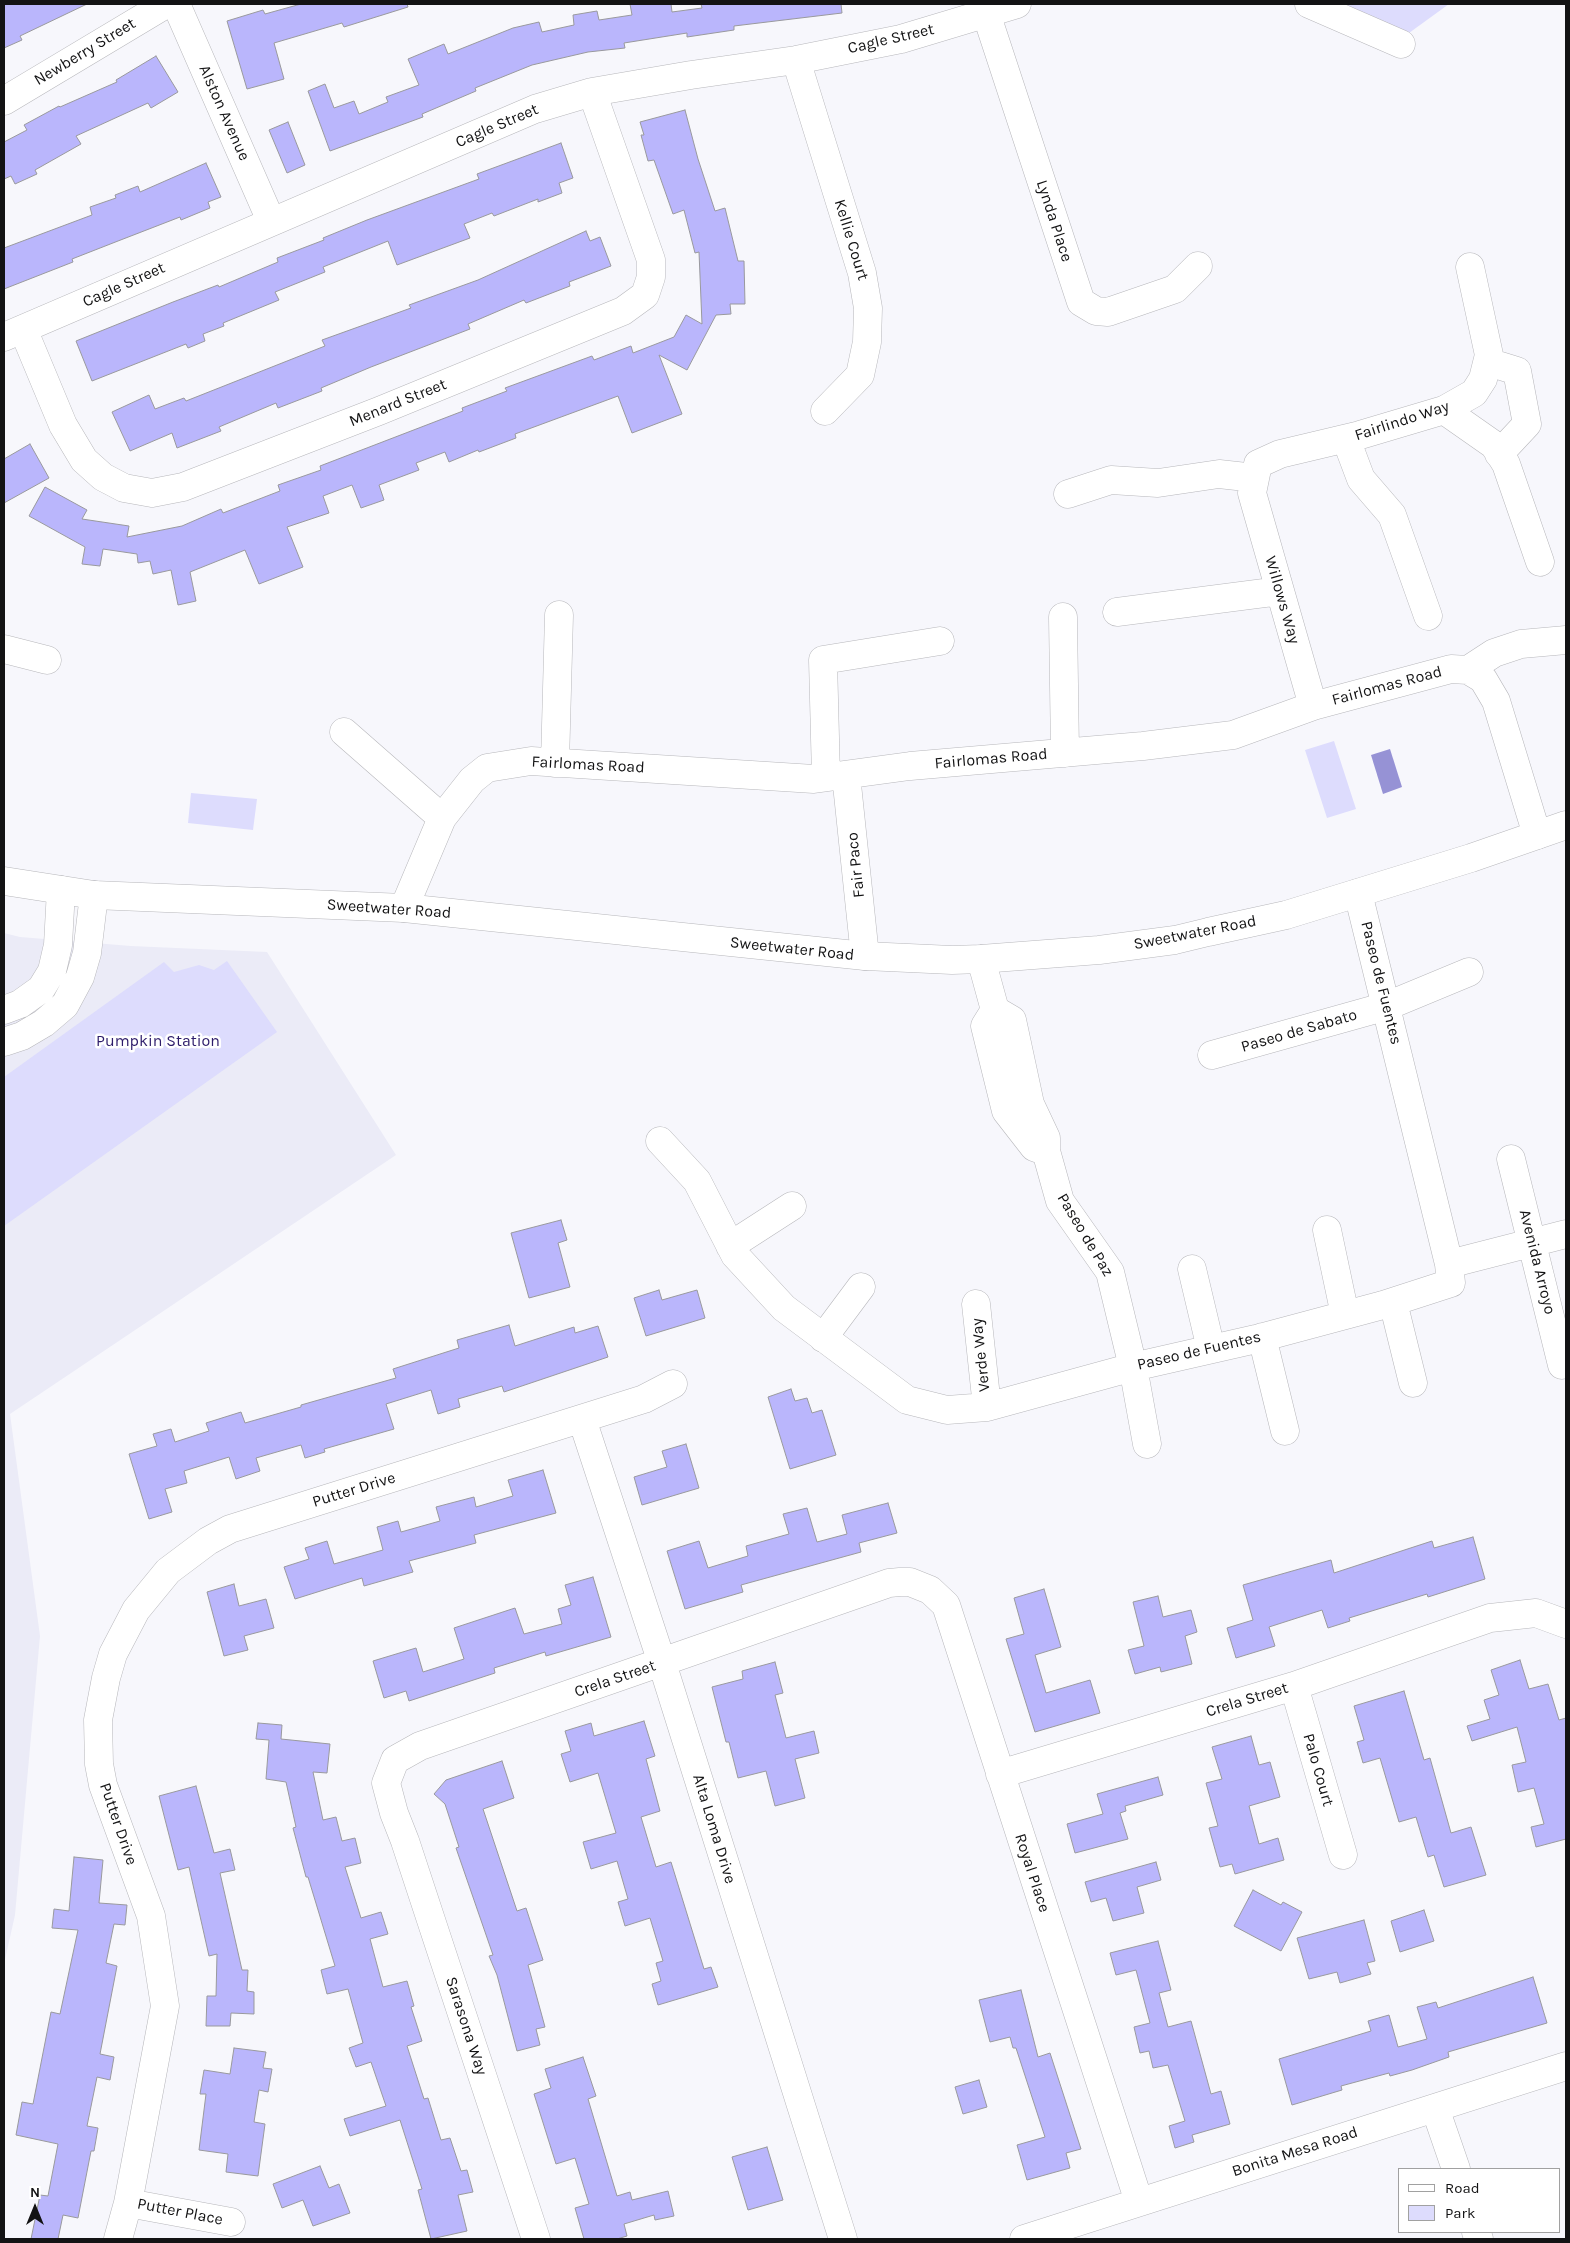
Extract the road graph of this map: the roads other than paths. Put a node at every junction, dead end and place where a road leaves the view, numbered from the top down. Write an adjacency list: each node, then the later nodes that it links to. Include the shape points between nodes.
1 (166, 4): 9 (street, Newberry Street)
2 (176, 4): 10 (street, Alston Avenue)
3 (1017, 4): 5 (street, Cagle Street)
4 (1309, 4): 6 (street)
5 (986, 13): 7 (street, Cagle Street, via 901,39); 11 (street, Lynda Place, via 1081,302 1108,312 1175,289)
6 (1401, 44)
7 (796, 60): 8 (street, Cagle Street); 16 (street, Kellie Court, via 862,273 868,308 867,342 860,375)
8 (592, 92): 10 (street, Cagle Street, via 535,109); 13 (street, Menard Street, via 651,260 651,277 645,294 624,310 183,487 152,492 124,488 103,477 84,460)
9 (4, 101)
10 (271, 222): 13 (street, Cagle Street)
11 (1198, 266)
12 (1470, 267): 14 (street, Fairlindo Way, via 1490,355)
13 (14, 333)
14 (1488, 362): 15 (street, Fairlindo Way, via 1474,393); 18 (street, via 1516,371 1527,424)
15 (1444, 410): 17 (street, Fairlindo Way); 18 (street, via 1494,445)
16 (825, 411)
17 (1346, 439): 19 (street, Fairlindo Way, via 1280,454 1258,464); 25 (street, via 1361,479 1392,515)
18 (1499, 454): 21 (street, via 1506,464)
19 (1254, 485): 20 (street, via 1218,474 1158,483 1111,480); 22 (street, Willows Way)
20 (1068, 494)
21 (1540, 562)
22 (1280, 591): 23 (street); 32 (street, Willows Way)
23 (1117, 612)
24 (559, 614): 35 (street)
25 (1428, 616)
26 (1063, 617): 34 (street)
27 (1566, 640): 31 (street, via 1522,644 1494,653)
28 (940, 641): 36 (street, Fair Paco, via 823,660)
29 (4, 650): 30 (street)
30 (47, 660)
31 (1468, 670): 32 (street, Fairlomas Road, via 1451,669); 39 (street, via 1483,679 1496,701)
32 (1313, 706): 34 (street, Fairlomas Road, via 1233,735)
33 (344, 732): 37 (street)
34 (1065, 753): 36 (street, Fairlomas Road, via 910,766)
35 (555, 763): 36 (street, Fairlomas Road, via 807,778); 37 (street, Fairlomas Road, via 531,761 487,768 472,780)
36 (836, 776): 45 (street, Fair Paco)
37 (442, 818): 44 (street, Fairlomas Road)
38 (1566, 825): 39 (street, Sweetwater Road)
39 (1537, 835): 42 (street, Sweetwater Road)
40 (4, 881): 41 (street, Sweetwater Road)
41 (61, 890): 43 (street, Sweetwater Road); 49 (street, via 58,945 52,971 41,989 20,1004)
42 (1358, 893): 46 (street, Sweetwater Road, via 1175,940 1099,950); 48 (street, Paseo de Fuentes)
43 (94, 895): 44 (street, Sweetwater Road); 50 (street, via 87,953 80,978 65,1005 44,1024)
44 (404, 908): 45 (street, Sweetwater Road)
45 (865, 956): 46 (street, Sweetwater Road)
46 (981, 959): 69 (street, Paseo de Paz, via 994,1010 985,1026 1006,1111 1034,1147 1046,1151 1060,1201 1110,1272)
47 (1469, 972): 48 (street, Paseo de Sabato)
48 (1387, 1006): 51 (street, Paseo de Sabato); 59 (street, Paseo de Fuentes)
49 (4, 1010)
50 (4, 1042)
51 (1212, 1055)
52 (660, 1141): 58 (street, Paseo de Fuentes, via 696,1181)
53 (1511, 1159): 57 (street, Avenida Arroyo)
54 (792, 1206): 58 (street)
55 (1327, 1230): 64 (street)
56 (1566, 1234): 57 (street)
57 (1532, 1244): 59 (street); 68 (street, Avenida Arroyo)
58 (730, 1246): 66 (street, Paseo de Fuentes, via 784,1308)
59 (1449, 1264): 62 (street, Paseo de Fuentes, via 1451,1283)
60 (1192, 1269): 67 (street)
61 (861, 1287): 66 (street)
62 (1393, 1302): 64 (street, Paseo de Fuentes); 70 (street)
63 (976, 1304): 72 (street, Verde Way)
64 (1346, 1315): 65 (street, Paseo de Fuentes)
65 (1262, 1337): 67 (street, Paseo de Fuentes); 74 (street)
66 (824, 1338): 72 (street, Paseo de Fuentes, via 907,1400 947,1410)
67 (1211, 1349): 69 (street, Paseo de Fuentes)
68 (1562, 1365)
69 (1133, 1367): 72 (street, Paseo de Fuentes); 75 (street, Paseo de Paz)
70 (1413, 1383)
71 (673, 1384): 73 (street, Putter Drive, via 644,1399)
72 (986, 1407)
73 (582, 1419): 78 (street, Alta Loma Drive); 87 (street, Putter Drive, via 230,1529 168,1571 124,1631 113,1654 101,1699 99,1764 102,1785 151,1916 166,2006)
74 (1285, 1431)
75 (1146, 1444)
76 (889, 1583): 78 (street, Crela Street); 80 (street, Royal Place, via 921,1585 946,1605)
77 (1566, 1624): 79 (street, Crela Street, via 1536,1613 1490,1618)
78 (662, 1663): 81 (street, Crela Street, via 420,1746 395,1760 386,1783); 91 (street, Alta Loma Drive)
79 (1294, 1686): 80 (street, Crela Street); 82 (street, Palo Court)
80 (1000, 1774): 86 (street, Royal Place)
81 (394, 1813): 90 (street, Sarasona Way)
82 (1343, 1854)
83 (1566, 2066): 84 (street, Bonita Mesa Road)
84 (1435, 2108): 85 (street); 86 (street, Bonita Mesa Road)
85 (1456, 2168)
86 (1139, 2202): 92 (street, Bonita Mesa Road)
87 (128, 2203): 88 (street, Putter Place); 89 (street, Putter Drive)
88 (231, 2222)
89 (118, 2239)
90 (536, 2239)
91 (843, 2239)
92 (1024, 2239)

